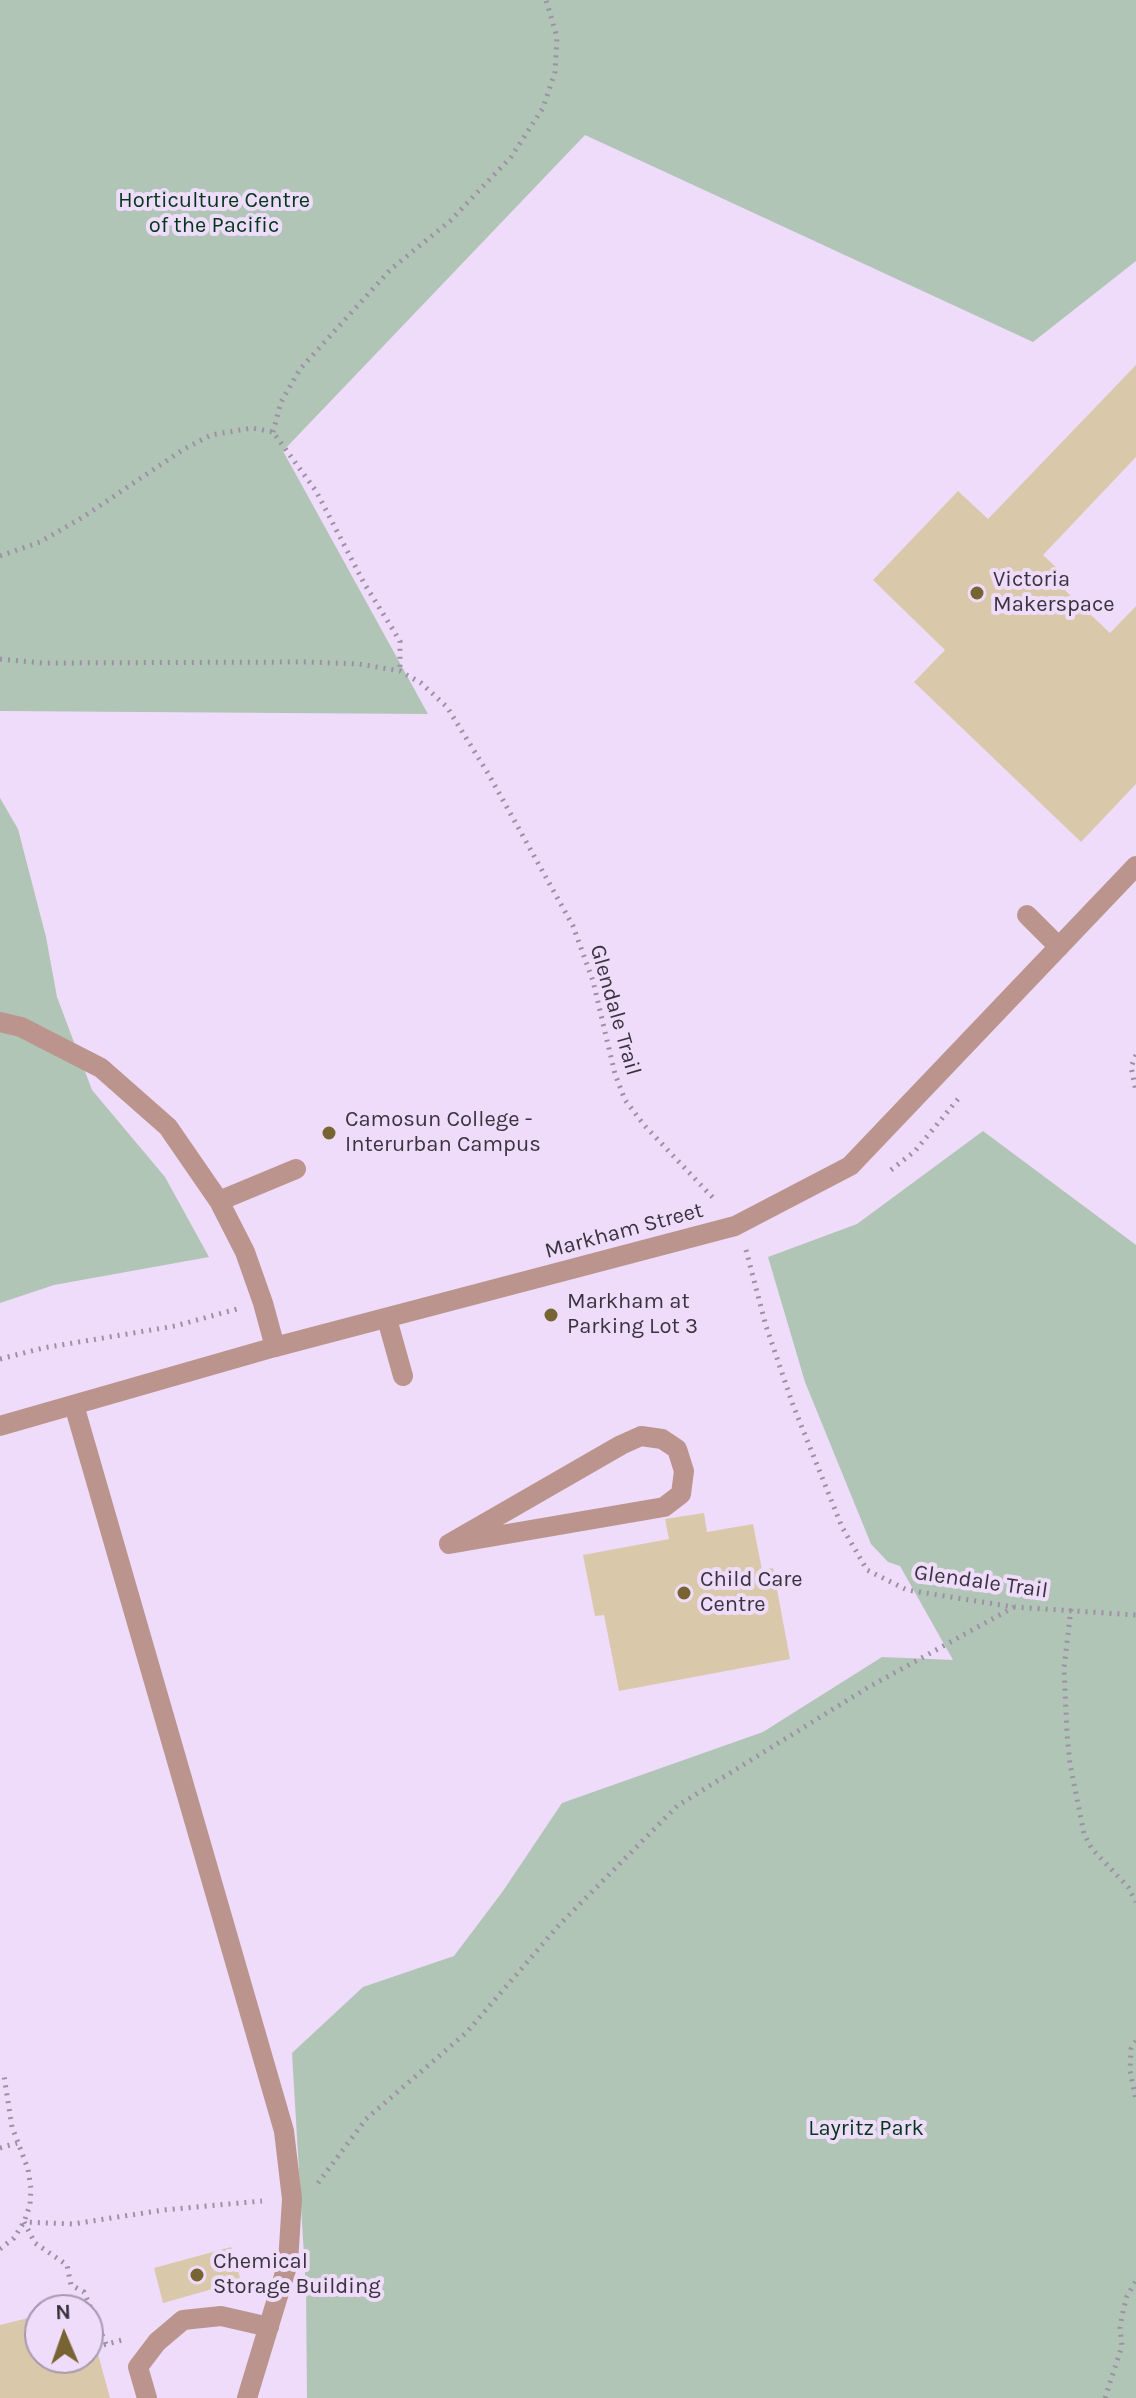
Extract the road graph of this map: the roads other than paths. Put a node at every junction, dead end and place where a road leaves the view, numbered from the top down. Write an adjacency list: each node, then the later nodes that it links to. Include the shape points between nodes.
1 (1136, 866): 3 (street, Markham Street)
2 (1027, 915): 3 (street)
3 (1059, 947): 7 (street, Markham Street, via 850,1166 735,1226)
4 (0, 1022): 6 (street, via 21,1027 101,1068 168,1127)
5 (296, 1169): 6 (street)
6 (219, 1201): 8 (street, via 245,1252)
7 (387, 1319): 8 (street, Markham Street); 9 (street)
8 (275, 1347): 10 (street, Markham Street)
9 (403, 1376)
10 (74, 1405): 11 (street, Markham Street); 13 (street, via 284,2131 292,2199 288,2263)
11 (0, 1426)
12 (449, 1544): 12 (street, via 664,1507 681,1494 684,1471 677,1449 662,1439 641,1436)
13 (269, 2327): 14 (street, via 221,2316 183,2320 138,2367); 15 (street)
14 (147, 2398)
15 (247, 2398)

